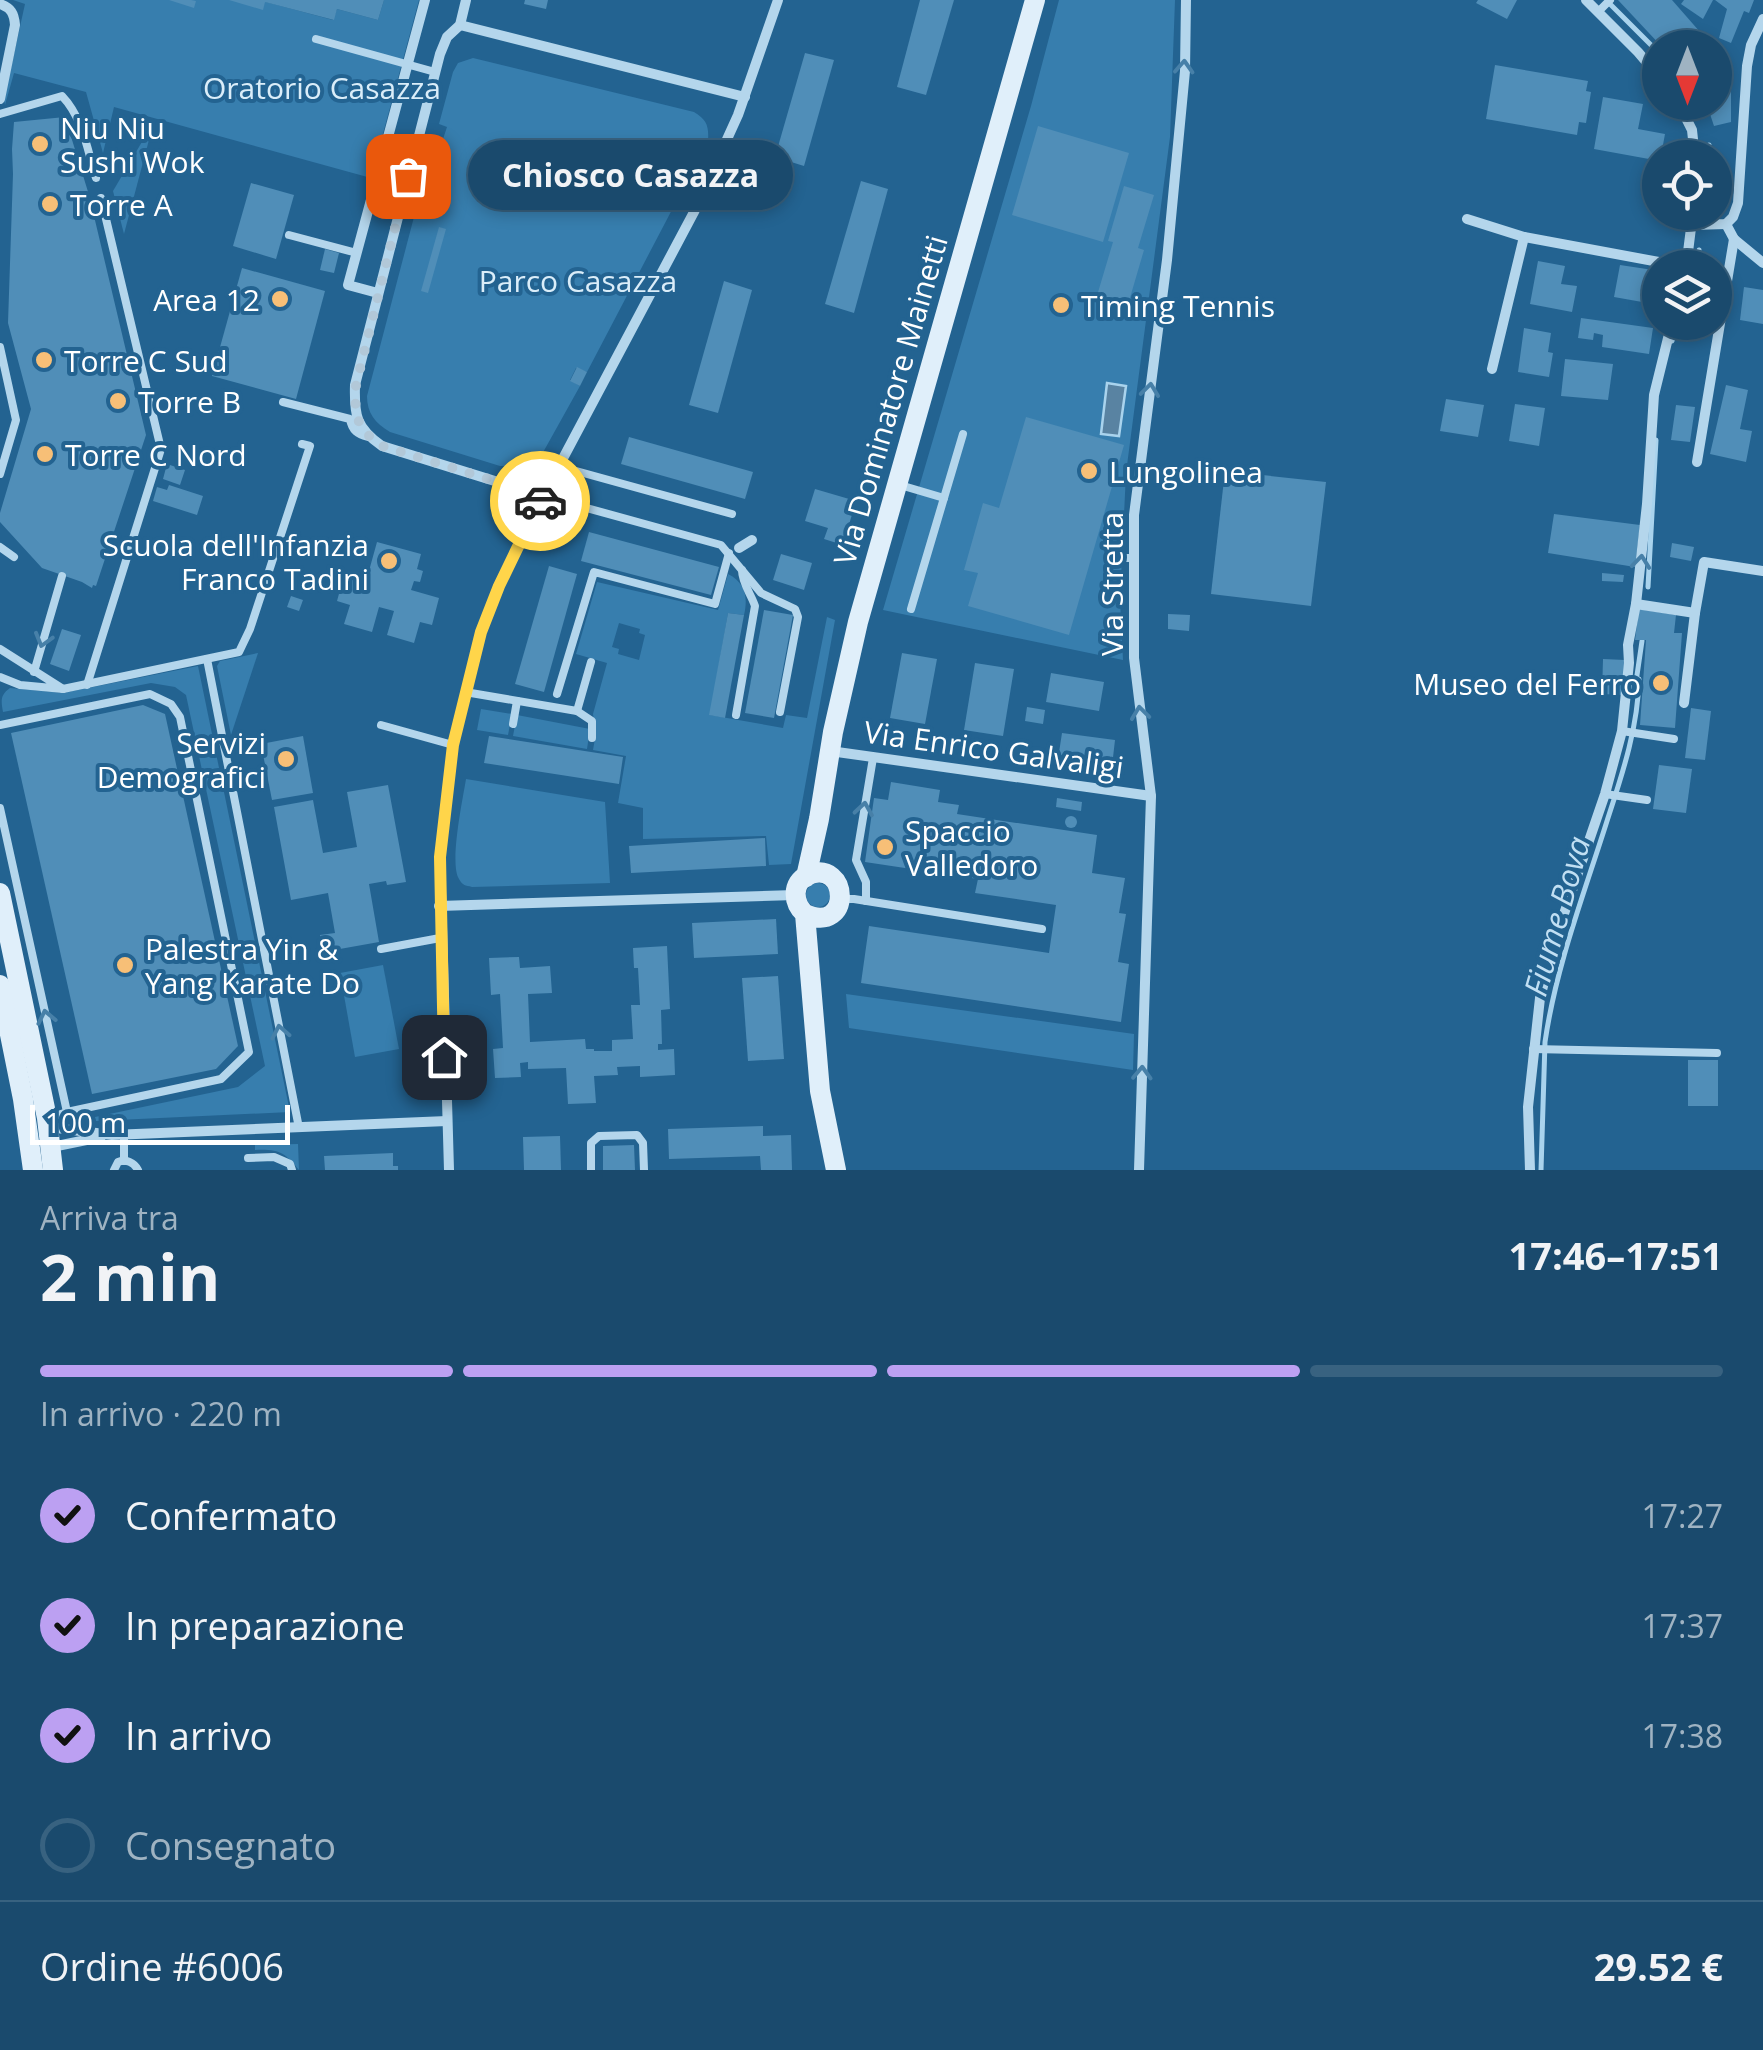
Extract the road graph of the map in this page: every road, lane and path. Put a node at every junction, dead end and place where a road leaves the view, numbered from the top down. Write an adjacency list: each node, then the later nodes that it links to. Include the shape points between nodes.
1 (425, 0): 13 (street)
2 (466, 0): 10 (street)
3 (778, 0): 15 (street)
4 (1035, 0): 41 (street, Via Dominatore Mainetti)
5 (1186, 0): 82 (street, Via Stretta, one-way to 5, via 1128,558 1166,260)
6 (1586, 0): 8 (street)
7 (0, 4): 16 (street, via 9,7 14,24)
8 (1604, 6): 12 (street)
9 (1763, 19): 21 (street, via 1747,66)
10 (460, 24): 14 (street, via 447,37); 15 (street)
11 (316, 39): 13 (lane)
12 (1642, 55)
13 (407, 64): 14 (lane); 26 (street)
14 (435, 72): 35 (street, via 356,385 358,423)
15 (745, 98): 39 (street, via 694,212)
16 (0, 100)
17 (0, 114): 18 (lane, via 62,96 74,109)
18 (96, 178)
19 (101, 198): 63 (lane, via 161,449)
20 (1467, 218): 24 (street)
21 (1732, 218)
22 (1729, 230): 25 (street)
23 (290, 236): 26 (lane)
24 (1524, 237): 27 (street); 32 (street)
25 (1734, 240): 28 (street); 38 (street)
26 (357, 253): 29 (street, via 348,285)
27 (1642, 259)
28 (1763, 264)
29 (374, 292)
30 (1668, 340): 53 (street, one-way to 30, via 1654,396)
31 (0, 347): 40 (lane, via 16,420)
32 (1492, 369)
33 (283, 402): 35 (lane, via 350,420 358,434)
34 (963, 434): 43 (lane)
35 (368, 436): 42 (street)
36 (302, 444): 45 (lane, via 310,446)
37 (296, 460): 45 (lane)
38 (1697, 462)
39 (558, 466): 42 (street); 44 (lane)
40 (0, 474)
41 (898, 484): 43 (lane); 79 (street, Via Dominatore Mainetti)
42 (543, 496): 48 (lane); 65 (street, via 499,586)
43 (944, 498): 54 (lane)
44 (732, 514)
45 (278, 531): 58 (lane)
46 (752, 540): 48 (street)
47 (0, 547): 49 (lane)
48 (734, 550): 50 (lane); 66 (lane, via 715,604 594,572)
49 (14, 557)
50 (742, 570): 70 (lane, via 761,594 795,609 798,617); 71 (lane, via 756,606)
51 (1763, 571): 55 (street, via 1704,562)
52 (62, 576): 61 (lane, one-way to 61)
53 (1636, 604): 55 (street); 75 (street)
54 (911, 609)
55 (1695, 612): 68 (street)
56 (228, 648): 58 (lane)
57 (0, 650): 61 (lane)
58 (239, 652): 59 (lane)
59 (207, 659): 63 (lane); 102 (lane, one-way to 59)
60 (591, 662): 69 (lane)
61 (34, 672): 64 (lane)
62 (0, 678): 64 (lane)
63 (88, 685): 64 (lane)
64 (63, 689)
65 (465, 692): 67 (lane); 78 (street)
66 (556, 694)
67 (517, 701): 69 (lane); 73 (lane)
68 (1684, 703)
69 (577, 712): 76 (lane, via 592,721)
70 (780, 712)
71 (736, 715)
72 (0, 724): 101 (lane, via 150,694 171,704 180,717 249,1052 222,1079)
73 (513, 724)
74 (381, 725): 78 (lane)
75 (1624, 731): 77 (lane); 81 (street)
76 (592, 738)
77 (1674, 739)
78 (453, 745): 90 (street)
79 (829, 752): 80 (street, Via Enrico Galvaligi); 85 (street, Via Dominatore Mainetti)
80 (873, 758): 82 (street, Via Enrico Galvaligi); 89 (lane, one-way to 80, via 856,860)
81 (1612, 795): 83 (lane); 98 (street, via 1554,943)
82 (1151, 796): 115 (street, Via Stretta, one-way to 82)
83 (1647, 800)
84 (0, 808): 101 (lane, one-way to 84)
85 (819, 819): 86 (street, Via Dominatore Mainetti); 87 (street, Via Dominatore Mainetti)
86 (829, 876): 87 (street, via 813,874); 91 (street, Via Dominatore Mainetti, via 839,886)
87 (800, 886): 90 (street); 92 (street, via 796,902)
88 (0, 894): 101 (street)
89 (866, 901): 91 (lane); 93 (lane)
90 (440, 906): 94 (street)
91 (835, 908): 92 (street, via 817,918); 96 (street)
92 (805, 914): 96 (street)
93 (1042, 929)
94 (440, 938): 95 (lane); 100 (street)
95 (381, 948)
96 (810, 974): 114 (street, via 820,1091)
97 (0, 984): 107 (street)
98 (1533, 1050): 99 (lane); 116 (street)
99 (1718, 1053)
100 (447, 1121): 102 (street); 111 (street)
101 (54, 1126): 103 (street); 103 (street); 108 (street)
102 (298, 1128): 103 (street)
103 (118, 1135): 106 (lane)
104 (248, 1158): 110 (lane, via 280,1159)
105 (145, 1162): 106 (lane)
106 (132, 1165): 109 (lane, via 118,1162)
107 (32, 1170)
108 (53, 1170)
109 (114, 1170)
110 (292, 1170)
111 (449, 1170)
112 (591, 1170): 113 (lane, via 590,1142 637,1135 644,1142)
113 (644, 1170)
114 (836, 1170)
115 (1139, 1170)
116 (1530, 1170)

